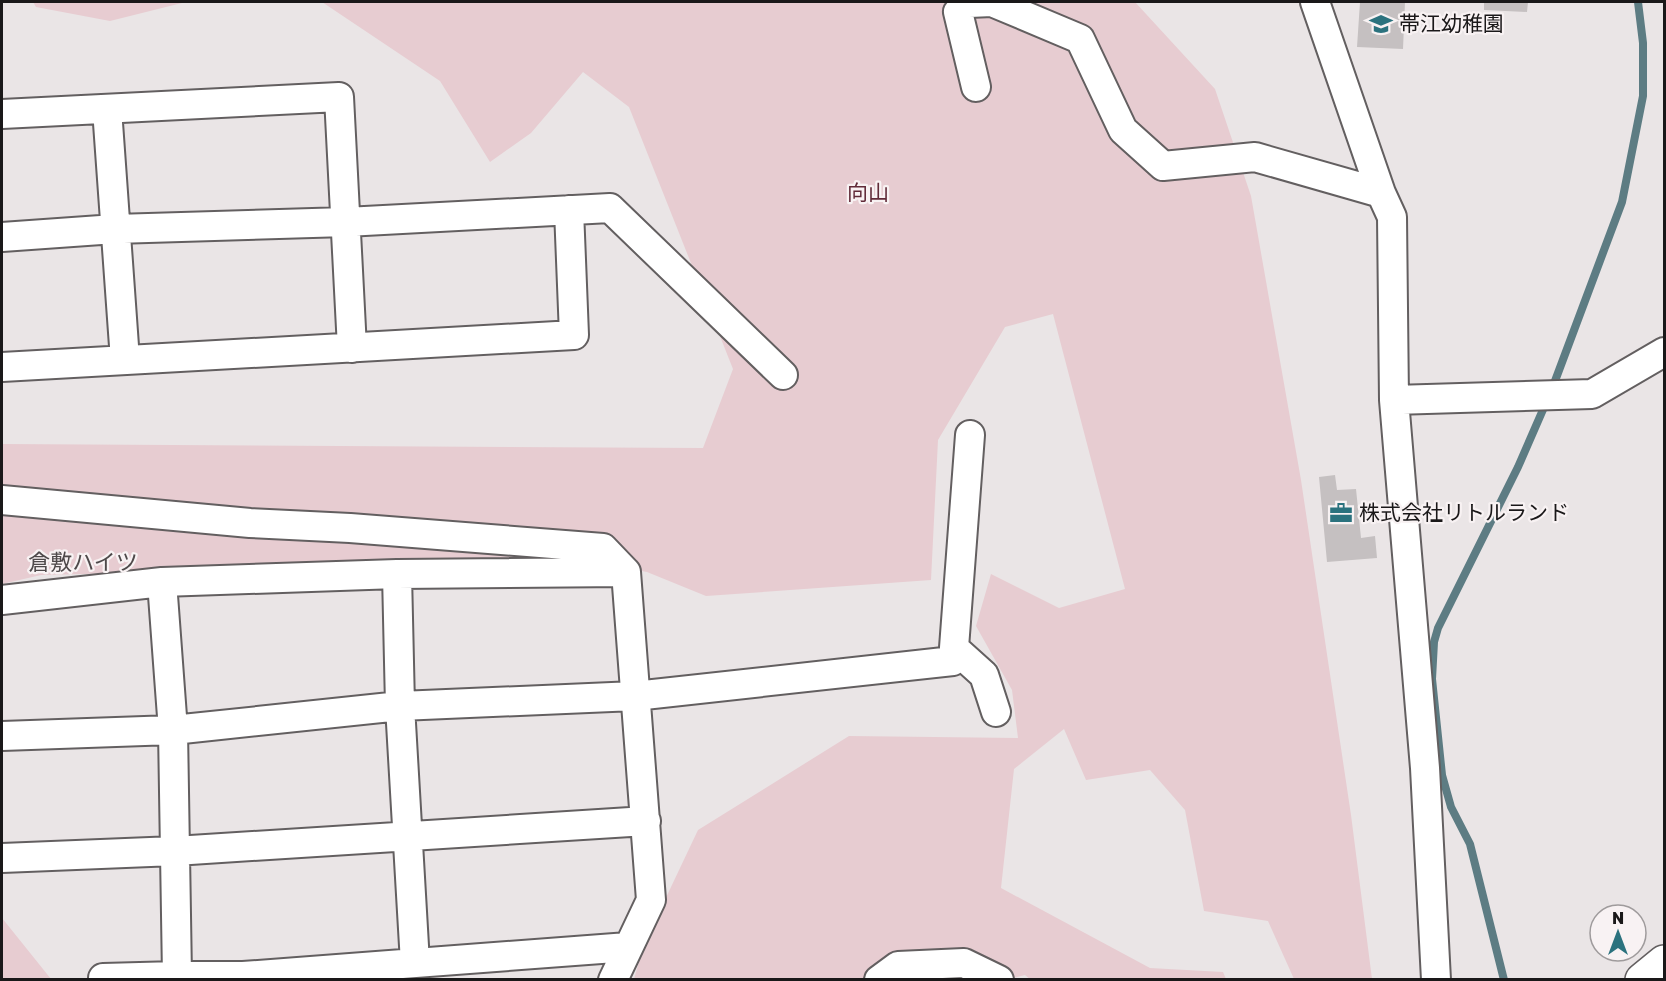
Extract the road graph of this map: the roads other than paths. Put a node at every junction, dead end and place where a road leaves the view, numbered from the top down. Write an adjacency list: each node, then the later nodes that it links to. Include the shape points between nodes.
1 (1315, 2): 5 (street)
2 (976, 87): 5 (street, via 958,12 969,3 992,2 1080,39 1123,130 1163,166 1255,157)
3 (107, 109): 4 (street); 7 (street, via 339,97); 8 (street)
4 (2, 114)
5 (1381, 193): 15 (street, via 1392,217)
6 (569, 210): 7 (street); 10 (street, via 574,335); 14 (street, via 610,208)
7 (346, 222): 8 (street); 10 (street)
8 (115, 229): 9 (street); 12 (street)
9 (2, 237)
10 (352, 348): 12 (street)
11 (1665, 352): 15 (street, via 1592,394)
12 (125, 360): 13 (street)
13 (2, 367)
14 (783, 375)
15 (1394, 400): 41 (street, via 1425,768)
16 (970, 435): 22 (street)
17 (2, 500): 18 (street, via 250,523 603,548)
18 (626, 572): 19 (street); 23 (street)
19 (397, 574): 20 (street); 24 (street)
20 (162, 582): 21 (street); 26 (street)
21 (2, 600)
22 (954, 648): 23 (street, via 953,661); 25 (street, via 984,675)
23 (635, 696): 24 (street); 28 (street)
24 (400, 706): 26 (street); 29 (street)
25 (996, 712)
26 (172, 730): 27 (street); 30 (street)
27 (2, 736)
28 (646, 821): 29 (street); 32 (street, via 651,900)
29 (407, 836): 30 (street); 34 (street)
30 (175, 851): 31 (street); 35 (street)
31 (2, 858)
32 (628, 947): 34 (street); 38 (street)
33 (1665, 962): 42 (main road)
34 (415, 963): 37 (street)
35 (177, 976): 36 (street); 37 (street)
36 (103, 978)
37 (239, 978)
38 (613, 980)
39 (879, 980): 40 (street, via 898,966 964,963)
40 (999, 980)
41 (1436, 980)
42 (1642, 980)

